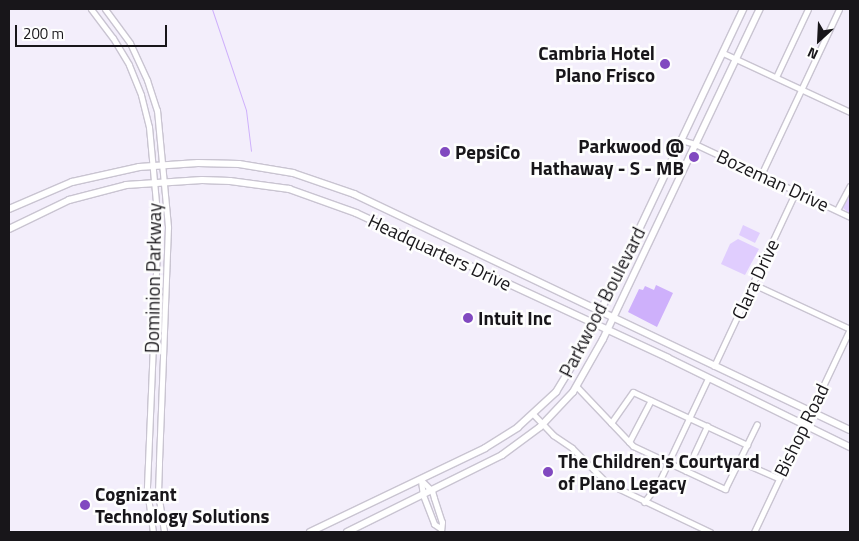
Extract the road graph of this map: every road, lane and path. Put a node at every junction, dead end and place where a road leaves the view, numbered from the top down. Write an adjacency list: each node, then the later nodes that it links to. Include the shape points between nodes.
1 (91, 9): 15 (street, Dominion Parkway, via 129,65 149,127)
2 (105, 9): 14 (street, Dominion Parkway, via 130,43 147,80 157,110)
3 (743, 9): 7 (main road, Parkwood Boulevard)
4 (760, 9): 8 (main road, Parkwood Boulevard)
5 (808, 9): 9 (street)
6 (839, 9): 10 (street)
7 (723, 53): 8 (street); 12 (main road, Parkwood Boulevard)
8 (736, 59): 9 (street); 13 (main road, Parkwood Boulevard)
9 (776, 77): 10 (street)
10 (801, 89): 11 (street); 16 (street)
11 (850, 112)
12 (683, 137): 13 (street, Bozeman Drive); 23 (main road, Parkwood Boulevard)
13 (695, 144): 16 (street, Bozeman Drive); 25 (main road, Parkwood Boulevard)
14 (162, 165): 15 (main road, Headquarters Drive); 17 (street, Dominion Parkway); 30 (main road, Headquarters Drive, via 239,164 285,171 316,180 354,194)
15 (152, 166): 18 (street, Dominion Parkway); 21 (main road, Headquarters Drive, via 87,177)
16 (761, 175): 20 (street, Bozeman Drive)
17 (164, 181): 18 (main road, Headquarters Drive); 29 (street, Dominion Parkway, via 168,227); 32 (main road, Headquarters Drive, via 255,184 289,189 324,200)
18 (153, 182): 26 (main road, Headquarters Drive, via 108,189 69,200); 28 (street, Dominion Parkway, via 158,224)
19 (850, 186): 22 (street)
20 (796, 191): 22 (street, Bozeman Drive); 27 (street, Clara Drive)
21 (9, 209)
22 (837, 210): 24 (street, Bozeman Drive)
23 (646, 216): 25 (main road); 30 (main road, Parkwood Boulevard)
24 (850, 217)
25 (658, 221): 31 (main road, Parkwood Boulevard)
26 (9, 229)
27 (753, 284): 33 (street); 35 (street, Clara Drive)
28 (156, 297): 29 (street); 60 (street, Dominion Parkway, via 148,460)
29 (166, 298): 59 (street, Dominion Parkway, via 159,464)
30 (600, 312): 31 (main road, Headquarters Drive); 32 (main road, Parkwood Boulevard)
31 (612, 318): 34 (main road, Parkwood Boulevard); 35 (main road, Headquarters Drive)
32 (595, 324): 34 (main road, Headquarters Drive); 40 (main road, Parkwood Boulevard, via 568,374)
33 (850, 329): 39 (street, Bishop Road)
34 (607, 330): 36 (main road, Headquarters Drive); 37 (main road, Parkwood Boulevard)
35 (714, 366): 36 (main road); 39 (main road, Headquarters Drive)
36 (708, 378): 41 (street); 45 (main road, Headquarters Drive)
37 (577, 387): 42 (street); 43 (main road, Parkwood Boulevard)
38 (651, 400): 41 (street); 42 (street, via 633,392); 48 (street)
39 (811, 411): 45 (street, Bishop Road); 47 (main road, Headquarters Drive)
40 (534, 415): 43 (street); 55 (main road, Parkwood Boulevard, via 485,448)
41 (690, 418): 46 (street); 52 (street)
42 (611, 423): 48 (street)
43 (543, 424): 56 (main road, Parkwood Boulevard, via 492,461); 58 (street, via 607,483)
44 (757, 424): 49 (street)
45 (805, 424): 50 (main road, Headquarters Drive); 54 (street, Bishop Road)
46 (707, 426): 49 (street); 53 (street)
47 (850, 430)
48 (629, 442): 52 (street)
49 (747, 445): 51 (street)
50 (850, 447)
51 (739, 461): 53 (street, via 725,489); 54 (street)
52 (668, 463): 53 (street); 58 (street)
53 (686, 471)
54 (778, 478): 67 (street, Bishop Road)
55 (421, 480): 56 (street); 57 (street); 64 (main road, Parkwood Boulevard)
56 (432, 491): 57 (main road, Parkwood Boulevard); 61 (street, via 442,522)
57 (424, 495): 61 (street, via 434,524); 65 (main road, Parkwood Boulevard)
58 (644, 502): 66 (street)
59 (161, 515): 60 (street); 63 (street, Dominion Parkway)
60 (150, 516): 62 (street, Dominion Parkway)
61 (440, 530)
62 (153, 532)
63 (164, 532)
64 (310, 532)
65 (347, 532)
66 (710, 532)
67 (754, 532)

